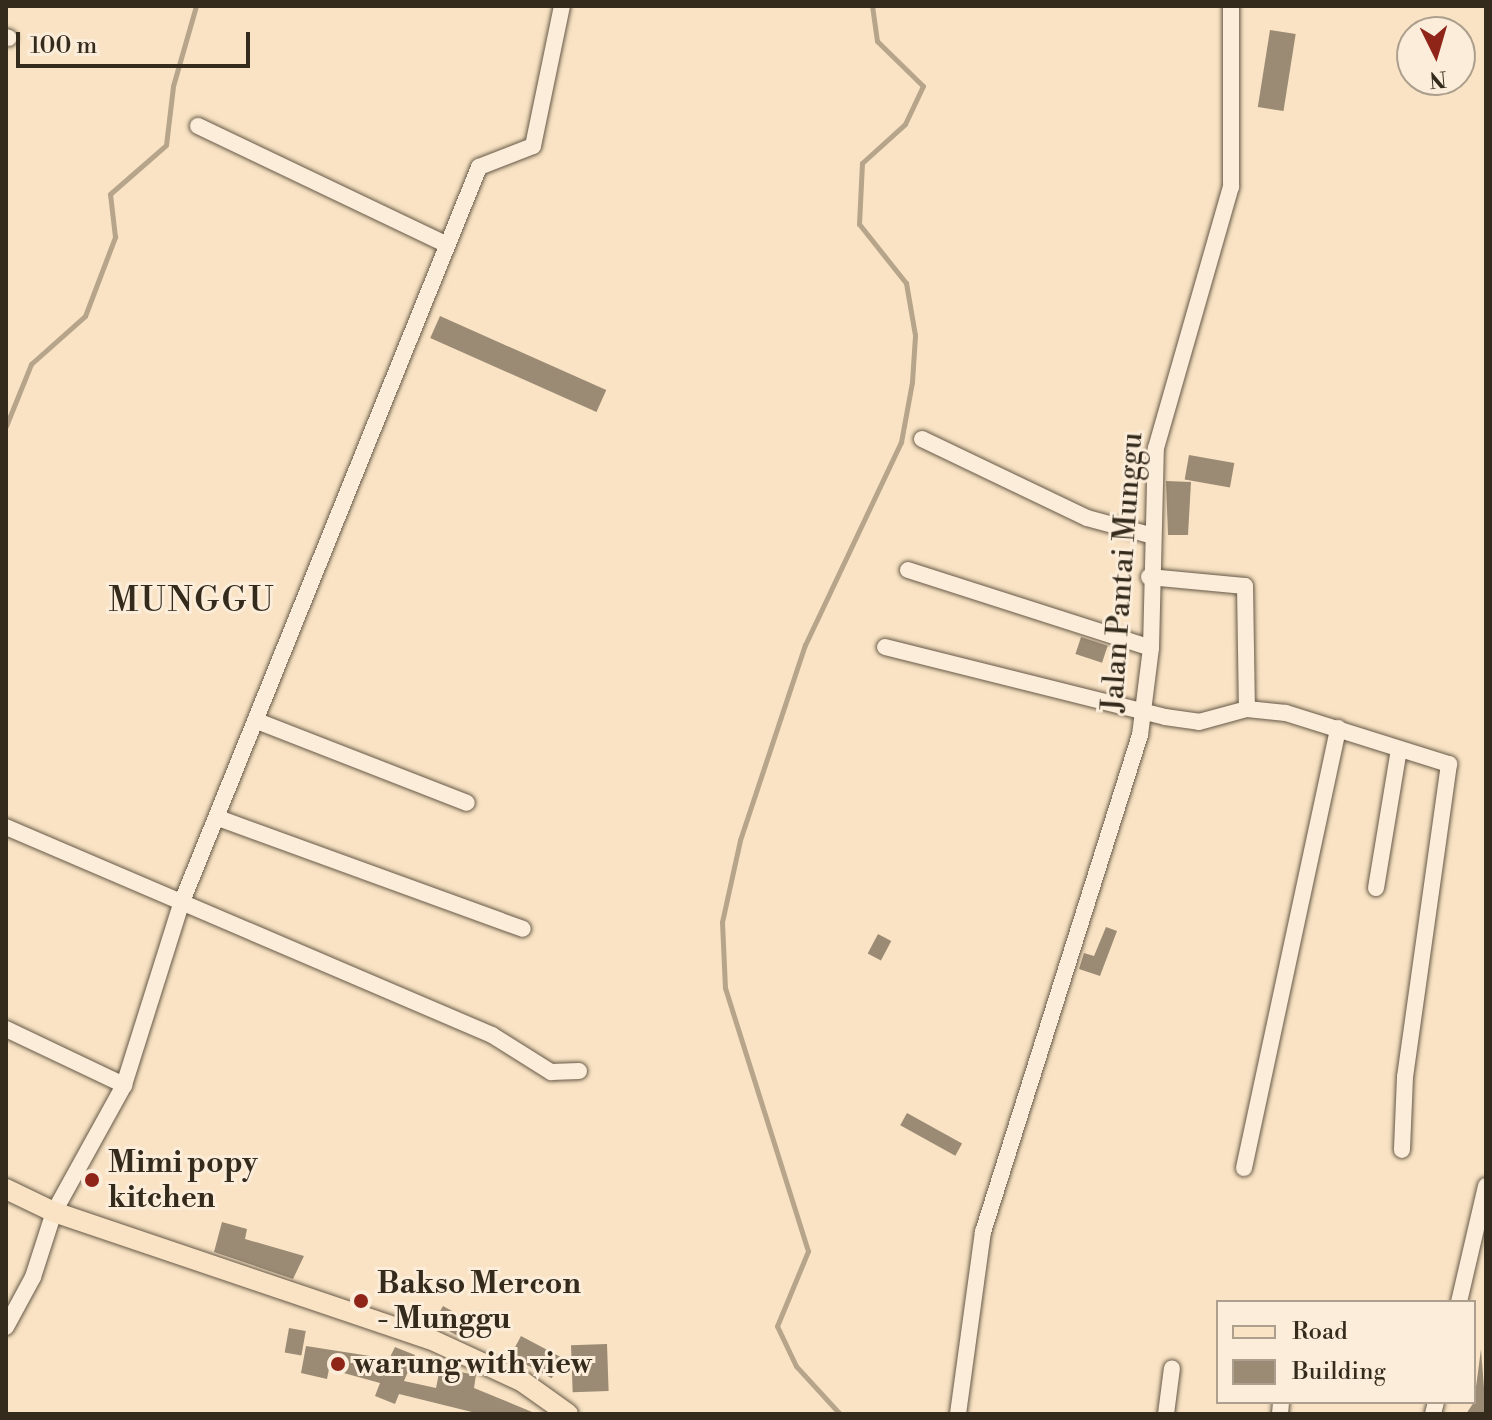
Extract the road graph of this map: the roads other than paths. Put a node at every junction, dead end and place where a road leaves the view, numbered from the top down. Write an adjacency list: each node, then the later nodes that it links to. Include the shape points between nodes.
1 (562, 6): 4 (street, via 533,146 484,161)
2 (1231, 6): 6 (street, Jalan Pantai Munggu, via 1231,187 1220,242 1170,381)
3 (198, 126): 4 (street)
4 (447, 245): 13 (street)
5 (922, 439): 6 (street, via 1087,518)
6 (1150, 535): 8 (street, Jalan Pantai Munggu)
7 (908, 570): 10 (street)
8 (1149, 577): 10 (street, Jalan Pantai Munggu); 12 (street, via 1245,586)
9 (885, 647): 11 (street)
10 (1151, 648): 11 (street, Jalan Pantai Munggu)
11 (1142, 708): 12 (street, via 1199,722); 34 (street, Jalan Pantai Munggu, via 1130,783 983,1232)
12 (1247, 709): 14 (street)
13 (257, 721): 16 (street); 17 (street)
14 (1338, 728): 15 (street); 26 (street)
15 (1399, 749): 19 (street); 25 (street, via 1453,772 1411,1032)
16 (467, 803)
17 (221, 819): 20 (street); 21 (street)
18 (6, 827): 20 (street)
19 (1376, 888)
20 (181, 904): 23 (street, via 492,1035 551,1072); 24 (street)
21 (523, 929)
22 (6, 1029): 24 (street)
23 (579, 1071)
24 (124, 1085): 29 (street)
25 (1402, 1150)
26 (1244, 1168)
27 (1486, 1186): 30 (street)
28 (6, 1189): 29 (main road)
29 (54, 1212): 31 (street, via 33,1277); 33 (main road, via 430,1339 523,1382)
30 (1459, 1300)
31 (6, 1327)
32 (1172, 1368): 35 (street)
33 (568, 1414)
34 (958, 1414)
35 (1166, 1414)

